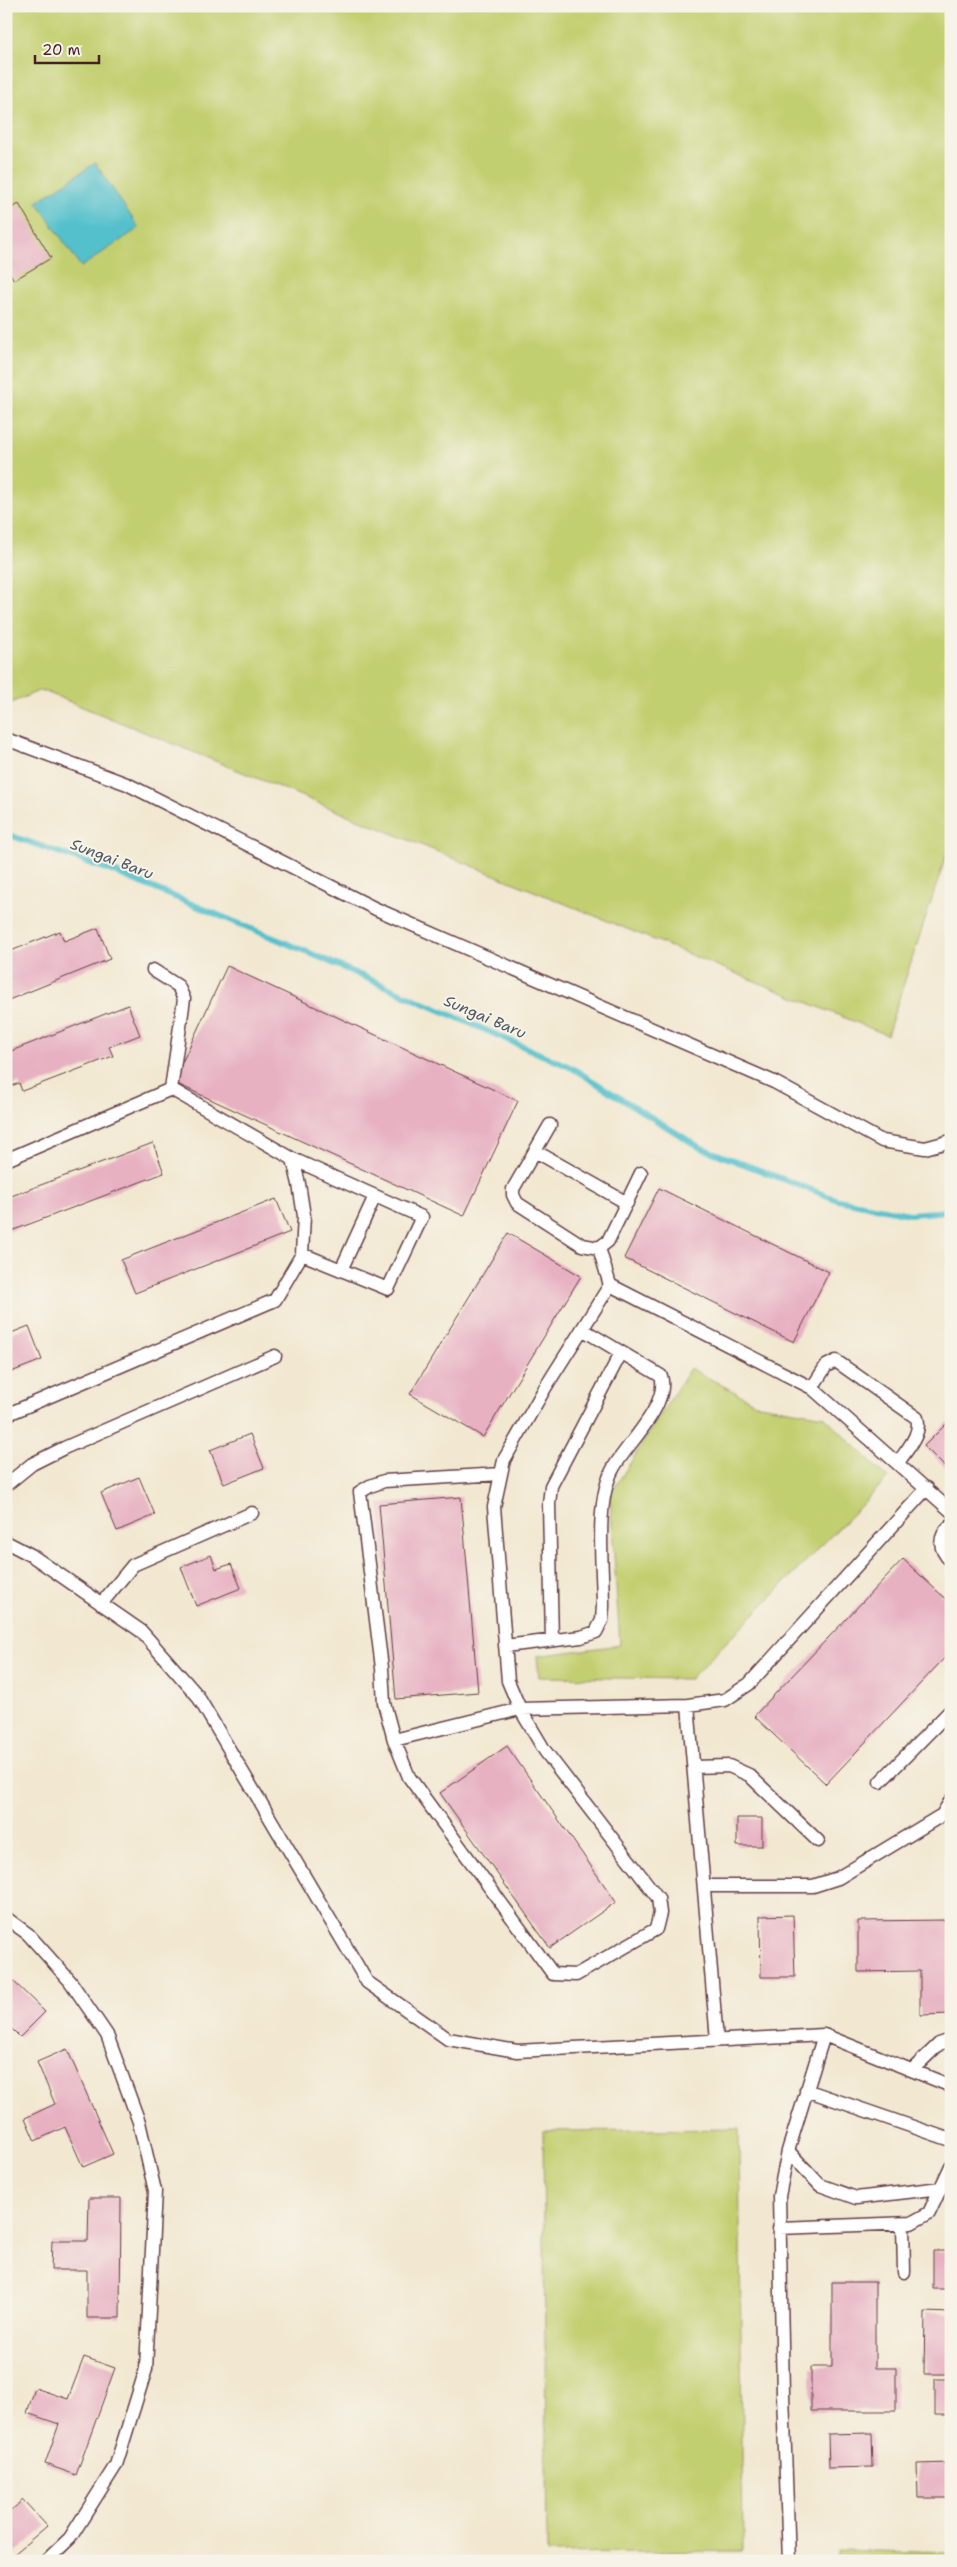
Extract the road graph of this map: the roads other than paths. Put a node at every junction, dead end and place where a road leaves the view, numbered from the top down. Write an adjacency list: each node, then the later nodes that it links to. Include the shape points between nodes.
1 (6, 739): 5 (lane, via 127,784 376,909 774,1082 882,1141 925,1148)
2 (153, 970): 3 (lane, via 178,986 184,999)
3 (171, 1089): 7 (lane); 8 (lane)
4 (550, 1125): 6 (lane)
5 (951, 1141)
6 (535, 1151): 11 (lane); 12 (lane, via 513,1190 517,1203 582,1246)
7 (293, 1159): 10 (lane); 13 (lane, via 304,1216)
8 (6, 1160)
9 (642, 1173): 11 (lane)
10 (375, 1196): 14 (lane); 14 (lane, via 422,1218 388,1289)
11 (627, 1203): 12 (lane, via 608,1241)
12 (598, 1248): 15 (lane)
13 (302, 1254): 14 (lane); 20 (lane, via 275,1300)
14 (341, 1270)
15 (610, 1285): 16 (lane); 19 (lane)
16 (582, 1329): 17 (lane); 22 (lane, via 509,1452)
17 (621, 1353): 31 (lane, via 551,1486); 31 (lane, via 661,1376 664,1385 659,1401 613,1468 606,1486 602,1506 602,1620 596,1632)
18 (276, 1356): 23 (lane, via 64,1448 32,1464)
19 (812, 1388): 21 (lane); 21 (lane, via 826,1366 836,1361 917,1418 917,1434)
20 (6, 1415)
21 (898, 1463): 24 (lane)
22 (501, 1474): 32 (lane, via 494,1507); 36 (lane, via 384,1481 360,1492 384,1703)
23 (6, 1485)
24 (927, 1488): 25 (lane); 33 (lane, via 749,1684 725,1700)
25 (951, 1511)
26 (252, 1513): 30 (lane, via 133,1565)
27 (951, 1524): 29 (lane, via 943,1531 940,1544)
28 (6, 1542): 30 (lane, via 31,1555)
29 (951, 1561)
30 (101, 1604): 44 (lane, via 141,1631 197,1695 367,1982 448,2039 517,2051)
31 (552, 1640): 32 (lane)
32 (505, 1646): 34 (lane, via 508,1681)
33 (688, 1705): 34 (lane); 37 (lane)
34 (520, 1709): 36 (lane); 36 (lane, via 545,1751 658,1898 660,1913 656,1929 576,1975 553,1974 409,1776)
35 (951, 1710): 38 (lane)
36 (394, 1740)
37 (694, 1767): 40 (lane, via 729,1766 749,1776); 41 (lane)
38 (880, 1782)
39 (951, 1800): 41 (lane, via 942,1815 838,1878 813,1886)
40 (818, 1841)
41 (704, 1886): 44 (lane)
42 (6, 1918): 56 (lane, via 28,1934 70,1981 107,2034 139,2122 156,2191 146,2369 116,2465 70,2538)
43 (824, 2034): 44 (lane); 46 (lane); 48 (lane)
44 (718, 2040)
45 (951, 2040): 46 (lane, via 939,2044)
46 (912, 2070): 47 (lane)
47 (951, 2086)
48 (806, 2090): 49 (lane); 50 (lane)
49 (951, 2140)
50 (788, 2151): 52 (lane, via 820,2185 856,2198); 54 (lane, via 779,2196)
51 (951, 2166): 52 (lane)
52 (941, 2188): 53 (lane, via 929,2213)
53 (903, 2224): 54 (lane); 55 (lane)
54 (779, 2228): 57 (lane)
55 (904, 2272)
56 (46, 2561)
57 (789, 2561)

